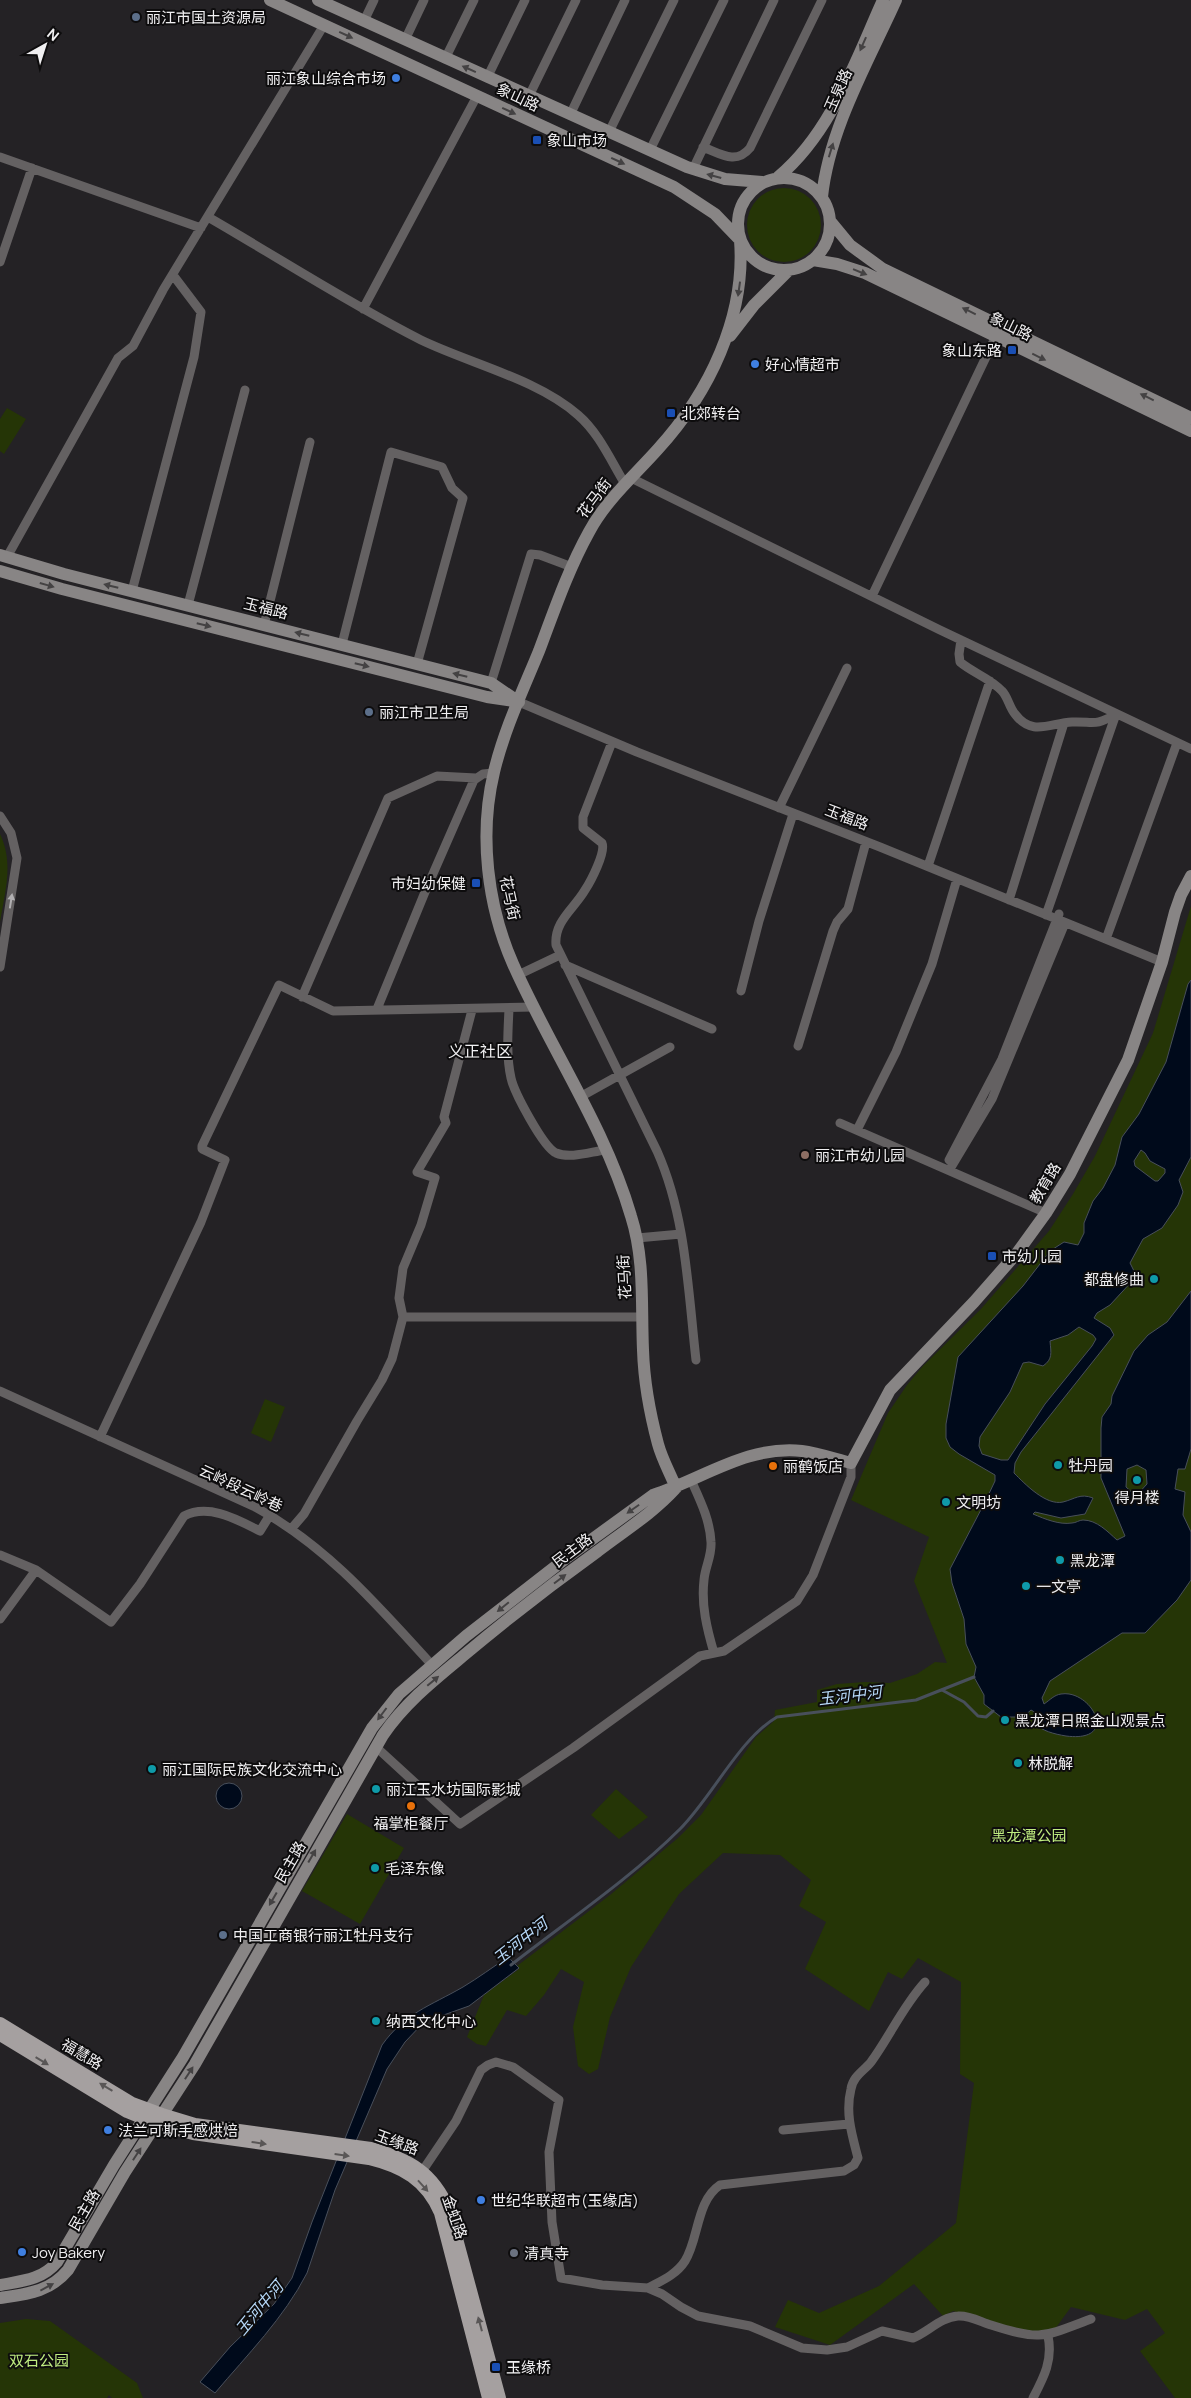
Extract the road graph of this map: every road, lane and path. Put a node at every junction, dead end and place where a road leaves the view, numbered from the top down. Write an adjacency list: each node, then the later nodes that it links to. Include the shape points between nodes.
1 (270, 0): 16 (main road, 象山路)
2 (318, 0): 15 (main road, 象山路)
3 (374, 0): 15 (street)
4 (424, 0): 17 (street)
5 (474, 0): 18 (street)
6 (525, 0): 19 (street)
7 (576, 0): 21 (street)
8 (625, 0): 22 (street)
9 (674, 0): 23 (street)
10 (724, 0): 25 (street)
11 (774, 0): 24 (street)
12 (822, 0): 24 (street, via 750,148 742,156 731,159)
13 (883, 0): 29 (main road, 玉泉路, one-way to 29, via 820,130 798,159)
14 (896, 0): 31 (main road, 玉泉路, one-way to 14, via 834,140)
15 (364, 21): 17 (main road, 象山路)
16 (324, 25): 20 (main road, 象山路, one-way to 20); 32 (street)
17 (405, 40): 18 (main road, 象山路)
18 (446, 59): 19 (main road, 象山路, one-way to 18)
19 (487, 78): 21 (main road, 象山路)
20 (477, 96): 35 (main road, 象山路, one-way to 35, via 674,187 715,214); 40 (street)
21 (529, 96): 22 (main road, 象山路)
22 (570, 114): 23 (main road, 象山路)
23 (609, 132): 25 (main road, 象山路)
24 (704, 147): 28 (street)
25 (650, 150): 28 (main road, 象山路)
26 (0, 157): 27 (street)
27 (32, 168): 34 (street); 37 (street)
28 (693, 169): 30 (main road, 象山路, one-way to 28, via 725,179)
29 (778, 178): 30 (main road); 31 (main road, via 802,181)
30 (762, 182): 35 (main road, via 741,206 737,223)
31 (822, 197): 33 (main road)
32 (208, 217): 34 (street); 40 (street)
33 (830, 222): 36 (main road, via 828,239); 44 (main road, 象山路, one-way to 33, via 883,269 850,245)
34 (201, 228): 39 (street)
35 (740, 240): 38 (main road, via 756,261 772,269); 42 (main road, 花马街, one-way to 42, via 738,294)
36 (813, 260): 38 (main road); 41 (main road, 象山路, one-way to 41, via 865,273)
37 (0, 262)
38 (789, 270): 42 (main road, 花马街, via 754,305)
39 (172, 275): 48 (street, via 133,346 118,358); 51 (street, via 201,312 201,322)
40 (363, 309): 47 (street, via 442,350 533,386 572,410 594,432)
41 (996, 336): 45 (main road, 象山路, one-way to 45); 52 (street)
42 (724, 344): 47 (main road, 花马街, via 678,425)
43 (245, 390): 53 (street)
44 (1191, 418)
45 (1191, 431)
46 (310, 442): 54 (street)
47 (628, 481): 49 (main road, 花马街, via 597,518); 52 (street)
48 (3, 556): 51 (main road, 玉福路, one-way to 48)
49 (572, 567): 60 (street, via 531,554); 61 (main road, 花马街)
50 (0, 571): 61 (main road, 玉福路, one-way to 61, via 487,697)
51 (132, 591): 53 (main road, 玉福路)
52 (872, 596): 55 (street)
53 (188, 605): 54 (main road, 玉福路)
54 (264, 625): 56 (main road, 玉福路, one-way to 54)
55 (961, 640): 59 (street, via 960,662); 62 (street)
56 (342, 644): 57 (main road, 玉福路); 57 (street, via 391,452 442,467 452,488 463,498)
57 (417, 664): 60 (main road, 玉福路, one-way to 57)
58 (847, 668): 69 (street)
59 (990, 682): 63 (street, via 1003,691 1014,713 1029,725 1045,728); 73 (street)
60 (491, 683): 61 (main road, 玉福路)
61 (519, 702): 64 (street, 玉福路); 67 (main road, 花马街)
62 (1116, 714): 63 (street, via 1095,724); 65 (street); 77 (street)
63 (1064, 722): 76 (street)
64 (612, 742): 69 (street, 玉福路); 81 (street, via 582,817 583,828 602,843 604,851 585,890 560,924 556,940)
65 (1177, 742): 66 (street); 80 (street)
66 (1191, 749)
67 (493, 773): 68 (street); 85 (main road, 花马街, via 487,816 488,868 498,924)
68 (476, 778): 87 (street, via 437,776 388,798); 89 (street, via 424,892)
69 (779, 808): 70 (street, 玉福路)
70 (793, 814): 72 (street, 玉福路); 86 (street, via 758,921)
71 (0, 816): 84 (street, one-way to 71, via 17,867 14,840)
72 (866, 842): 73 (street, 玉福路); 93 (street, via 848,909 833,931)
73 (928, 866): 75 (street, 玉福路)
74 (1191, 876): 82 (main road, 教育路, via 1175,912)
75 (957, 879): 76 (street, 玉福路); 98 (street, via 928,972 896,1052)
76 (1009, 900): 77 (street, 玉福路)
77 (1046, 914): 79 (street, 玉福路)
78 (1059, 914): 100 (street, via 1002,1059)
79 (1066, 923): 80 (street, 玉福路); 100 (street, via 992,1099)
80 (1106, 939): 82 (street, 玉福路)
81 (560, 955): 83 (street); 85 (street)
82 (1162, 962): 101 (main road, 教育路, via 1138,1036 1116,1087)
83 (565, 965): 92 (street); 95 (street)
84 (0, 966)
85 (518, 974): 88 (main road, 花马街)
86 (741, 991)
87 (302, 997): 89 (street, via 333,1011); 108 (street, via 279,986 202,1146 202,1149 225,1160 149,1335)
88 (534, 1007): 90 (street); 96 (main road, 花马街)
89 (377, 1009): 91 (street)
90 (509, 1009): 91 (street); 99 (street, via 511,1079 542,1141 555,1152 568,1156)
91 (472, 1010): 104 (street, via 444,1117 446,1123 417,1172 435,1178 421,1225 403,1268 399,1298)
92 (712, 1029)
93 (798, 1046)
94 (670, 1047): 95 (street)
95 (619, 1075): 96 (street); 102 (street, via 664,1166)
96 (580, 1098): 99 (main road, 花马街)
97 (840, 1123): 98 (street)
98 (858, 1130): 100 (street)
99 (605, 1150): 103 (main road, 花马街, via 624,1194)
100 (949, 1164): 101 (street)
101 (1046, 1213): 109 (main road, 教育路, via 995,1280 890,1390)
102 (681, 1234): 103 (street); 106 (street)
103 (637, 1238): 105 (main road, 花马街, via 641,1258)
104 (403, 1317): 105 (street); 113 (street, via 392,1359 382,1380 304,1514)
105 (642, 1317): 111 (main road, 花马街, via 643,1352 658,1447)
106 (696, 1360)
107 (0, 1391): 108 (street, 云岭段云岭巷)
108 (100, 1437): 112 (street, 云岭段云岭巷)
109 (851, 1463): 110 (main road, 民主路, via 803,1452 766,1453 736,1460); 117 (street, via 851,1477 803,1593 789,1608 724,1651)
110 (691, 1480): 111 (main road, 民主路); 117 (street, via 711,1536 712,1552 704,1578 704,1597)
111 (676, 1488): 118 (main road, 民主路, one-way to 118, via 652,1495 515,1597); 119 (main road, 民主路, one-way to 111, via 391,1723 417,1694 523,1607 660,1505)
112 (270, 1515): 113 (street, 云岭段云岭巷); 115 (street, via 260,1532 237,1520 208,1511 184,1516 111,1622)
113 (292, 1528): 118 (street, 云岭段云岭巷, via 364,1591)
114 (0, 1555): 115 (street)
115 (36, 1570): 116 (street)
116 (0, 1619)
117 (714, 1653): 119 (street, via 700,1656 573,1748 460,1824)
118 (432, 1665): 123 (main road, 民主路, one-way to 123, via 399,1694 372,1728 183,2057)
119 (376, 1747): 124 (main road, 民主路, one-way to 119, via 195,2064)
120 (925, 1982): 125 (street, via 907,2004 870,2063 853,2082)
121 (0, 2024): 123 (main road, 福慧路, one-way to 121)
122 (0, 2036): 123 (main road, 福慧路, one-way to 123, via 127,2112)
123 (146, 2114): 124 (main road, 金虹路); 129 (main road, 民主路, via 53,2267 35,2278)
124 (159, 2119): 127 (main road, 金虹路, via 193,2134 304,2144); 131 (main road, 民主路, one-way to 124, via 40,2291 63,2276)
125 (849, 2124): 126 (street); 130 (street, via 858,2158 848,2170 726,2183 714,2189 708,2196 686,2260 674,2274)
126 (783, 2130)
127 (384, 2157): 128 (main road, 玉缘路); 134 (main road, 金虹路, one-way to 134, via 417,2178 436,2204)
128 (423, 2170): 130 (street, via 456,2121 481,2070 496,2062 513,2067 559,2100 549,2152 552,2222 561,2278); 135 (main road, 玉缘路, one-way to 128, via 449,2209 440,2190)
129 (0, 2285)
130 (648, 2288): 133 (street, via 698,2316 750,2326 802,2348 818,2350 857,2344 882,2331 913,2338 958,2316 1020,2334)
131 (0, 2298)
132 (1091, 2319): 133 (street)
133 (1048, 2336): 136 (street, via 1050,2355 1047,2371)
134 (488, 2398)
135 (500, 2398)
136 (1033, 2398)

